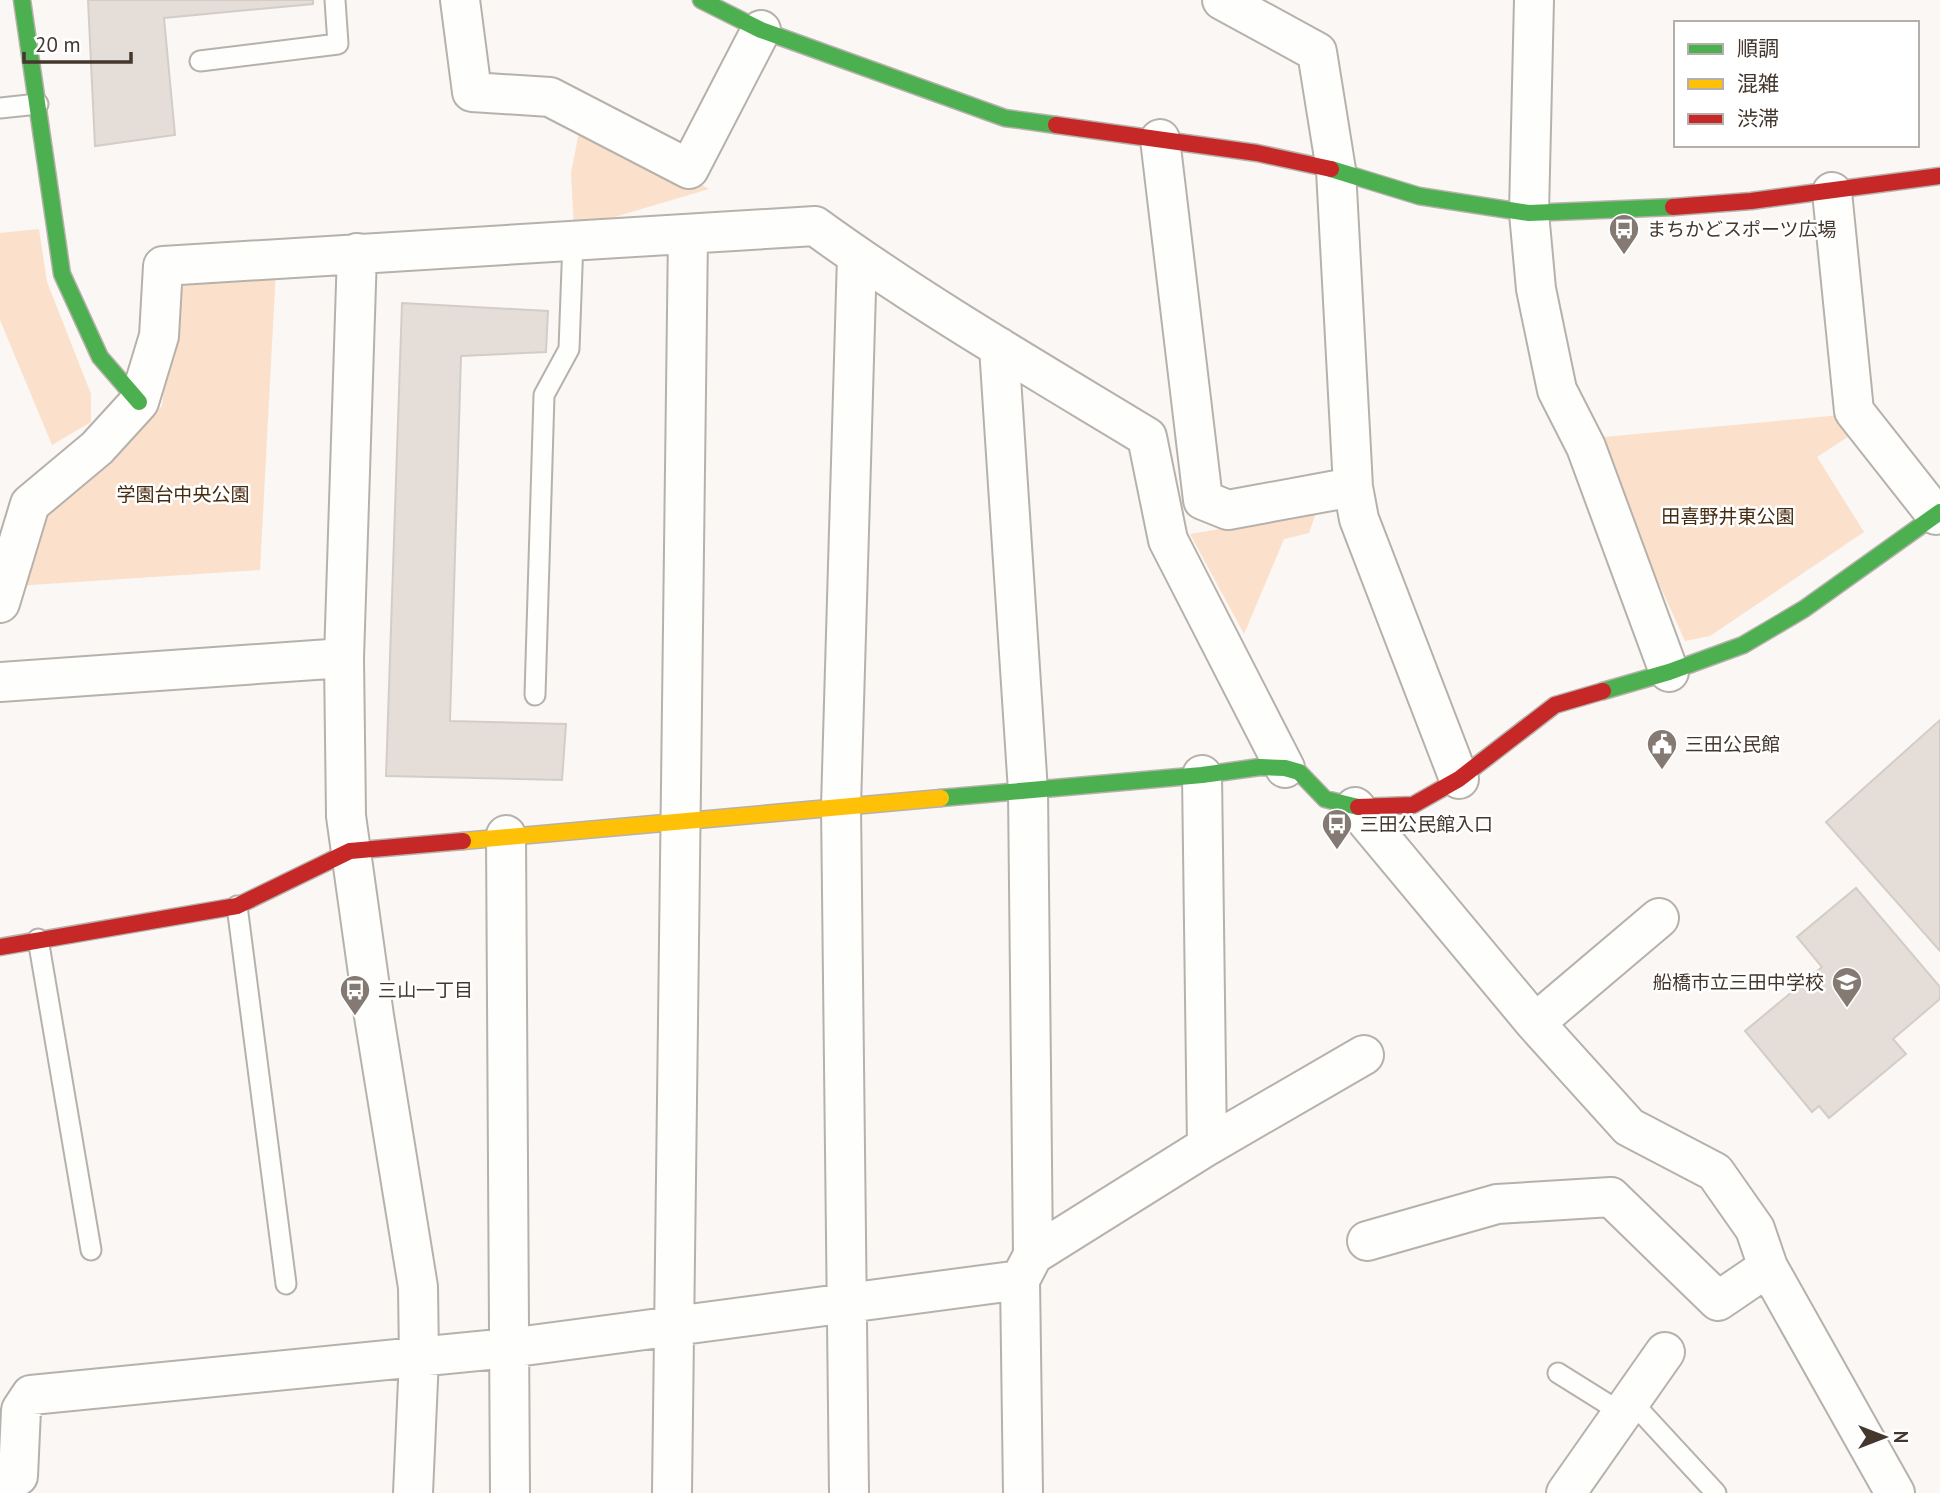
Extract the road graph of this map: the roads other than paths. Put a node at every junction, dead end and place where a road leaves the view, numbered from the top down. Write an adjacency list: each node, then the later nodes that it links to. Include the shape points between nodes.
1 (22, 0): 9 (street)
2 (335, 0): 8 (lane, via 338,44)
3 (460, 0): 7 (street, via 472,92 550,97 689,169)
4 (701, 0): 7 (street)
5 (1222, 0): 12 (street, via 1317,52)
6 (1534, 0): 15 (street)
7 (761, 30): 11 (street, via 1005,118)
8 (200, 61)
9 (37, 104): 10 (lane); 21 (street, via 62,274 100,357)
10 (0, 108)
11 (1160, 139): 12 (street); 22 (street, via 1203,500 1228,510)
12 (1336, 170): 15 (street, via 1419,195); 22 (street)
13 (1940, 176): 14 (street)
14 (1832, 192): 15 (street, via 1641,209); 23 (street, via 1854,411)
15 (1529, 213): 26 (street, via 1536,289 1557,390 1586,447)
16 (688, 234): 17 (street); 19 (street, via 815,226); 35 (street)
17 (572, 241): 18 (street); 28 (lane, via 569,349 544,395)
18 (357, 253): 21 (street, via 163,266 159,336); 25 (street)
19 (857, 256): 20 (street); 33 (street)
20 (999, 347): 29 (street, via 1147,437 1168,540); 32 (street)
21 (139, 402): 24 (street, via 97,448 30,504)
22 (1353, 487): 31 (street, via 1359,519)
23 (1938, 513): 26 (street, via 1804,609 1743,645)
24 (0, 603)
25 (344, 658): 27 (street); 37 (street)
26 (1669, 672): 31 (street, via 1555,705)
27 (0, 682)
28 (535, 695)
29 (1285, 768): 30 (street); 34 (street, via 1299,772 1325,799)
30 (1202, 775): 32 (street); 44 (street)
31 (1459, 779): 34 (street, via 1413,805)
32 (1028, 791): 33 (street); 47 (street)
33 (841, 806): 35 (street); 50 (street)
34 (1355, 807): 42 (street)
35 (680, 821): 36 (street); 51 (street)
36 (506, 835): 37 (street); 52 (street)
37 (350, 851): 38 (street); 54 (street, via 418,1287)
38 (237, 906): 40 (street); 49 (lane)
39 (1659, 918): 42 (street)
40 (37, 939): 41 (street); 46 (lane)
41 (0, 947)
42 (1535, 1023): 48 (street, via 1629,1127 1715,1171 1755,1230)
43 (1364, 1055): 44 (street)
44 (1207, 1146): 47 (street)
45 (1367, 1241): 48 (street, via 1497,1204 1611,1197 1718,1301)
46 (91, 1250)
47 (1027, 1267): 50 (street); 62 (street)
48 (1768, 1267): 65 (street)
49 (286, 1284)
50 (845, 1302): 51 (street); 61 (street)
51 (674, 1325): 52 (street); 60 (street)
52 (509, 1348): 54 (street); 59 (street)
53 (1665, 1352): 56 (street)
54 (419, 1358): 57 (street, via 31,1395 21,1410 18,1476); 58 (street)
55 (1558, 1373): 56 (lane)
56 (1626, 1407): 63 (street); 64 (lane)
57 (0, 1485)
58 (413, 1493)
59 (510, 1493)
60 (672, 1493)
61 (849, 1493)
62 (1023, 1493)
63 (1566, 1493)
64 (1716, 1493)
65 (1895, 1493)

